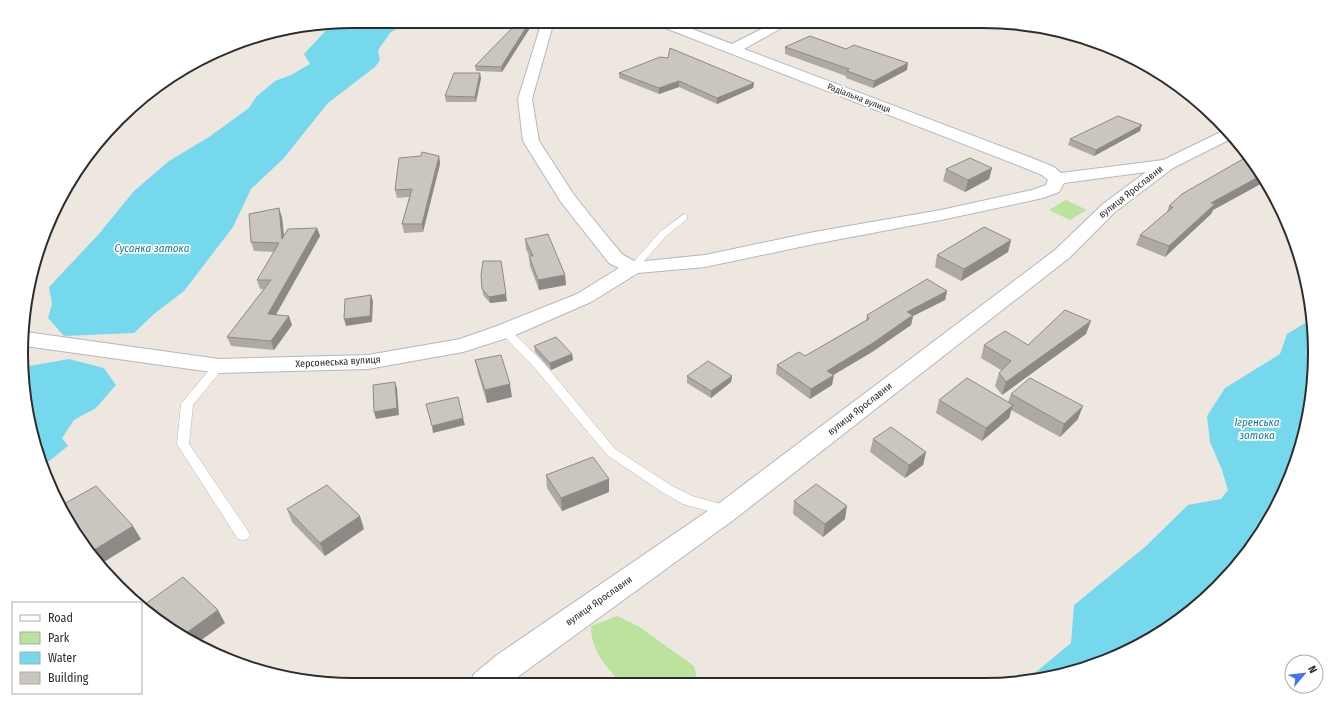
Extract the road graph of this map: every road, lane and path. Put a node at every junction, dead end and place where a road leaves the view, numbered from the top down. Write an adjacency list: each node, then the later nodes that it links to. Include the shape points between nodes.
1 (546, 28): 9 (street, via 525,99 531,141 567,198 599,239 616,259)
2 (677, 28): 4 (street, Радіальна вулиця)
3 (776, 28): 4 (street)
4 (733, 50): 7 (street, Радіальна вулиця, via 1026,162 1048,171)
5 (1225, 136): 6 (street, вулиця Ярославни)
6 (1167, 164): 7 (street); 13 (street, вулиця Ярославни, via 1109,208 1062,254)
7 (1057, 179): 9 (street, via 1053,188 1037,194 941,215 705,261)
8 (684, 217): 9 (lane, via 663,234)
9 (633, 268): 10 (street, Херсонеська вулиця, via 584,298)
10 (505, 331): 12 (street, Херсонеська вулиця, via 463,345 368,362); 13 (lane, via 538,364 611,452 688,500)
11 (29, 340): 12 (street, Херсонеська вулиця)
12 (219, 366): 14 (lane, via 188,404 183,444)
13 (728, 511): 15 (street, вулиця Ярославни)
14 (242, 535)
15 (492, 678)

